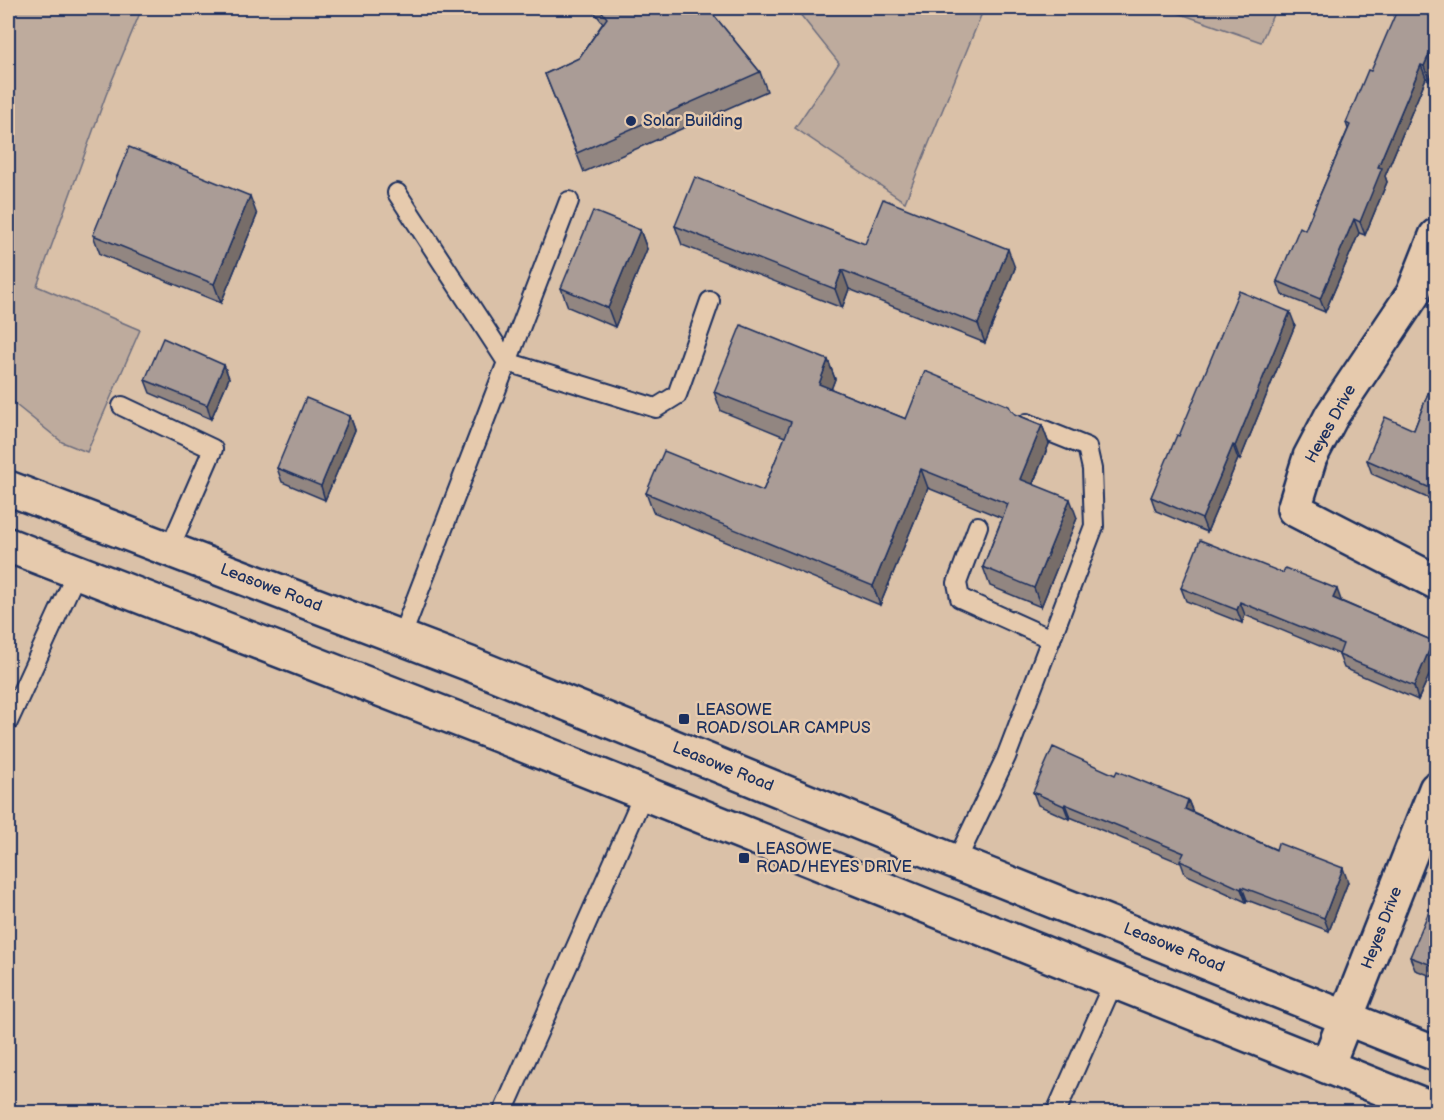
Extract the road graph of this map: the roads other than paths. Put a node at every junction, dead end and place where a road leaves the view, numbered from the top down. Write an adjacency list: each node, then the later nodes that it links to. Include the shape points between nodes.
1 (397, 193): 5 (lane)
2 (569, 201): 5 (lane)
3 (1437, 236): 15 (main road, Heyes Drive, via 1413,294 1332,415 1310,457 1294,509)
4 (710, 301): 5 (lane, via 677,395 656,408)
5 (507, 362): 16 (lane)
6 (122, 406): 13 (lane, via 213,449)
7 (1027, 423): 17 (lane, via 1087,447 1092,469 1094,526)
8 (8, 463): 10 (main road)
9 (8, 488): 10 (main road, Leasowe Road)
10 (41, 501): 13 (main road, Leasowe Road)
11 (978, 525): 17 (lane, via 957,583 960,598)
12 (8, 545): 14 (main road)
13 (169, 550): 16 (main road, Leasowe Road)
14 (77, 572): 18 (lane); 20 (main road)
15 (1437, 582)
16 (401, 638): 21 (main road, Leasowe Road)
17 (1051, 639): 21 (lane, via 1006,756)
18 (8, 722)
19 (1437, 789): 23 (main road, Heyes Drive)
20 (644, 793): 22 (main road); 27 (lane)
21 (957, 862): 23 (main road, Leasowe Road)
22 (1114, 981): 25 (main road); 28 (lane)
23 (1347, 1017): 24 (main road, Leasowe Road); 25 (main road, Heyes Drive)
24 (1437, 1053)
25 (1327, 1066): 26 (main road)
26 (1437, 1110)
27 (503, 1113)
28 (1056, 1113)

